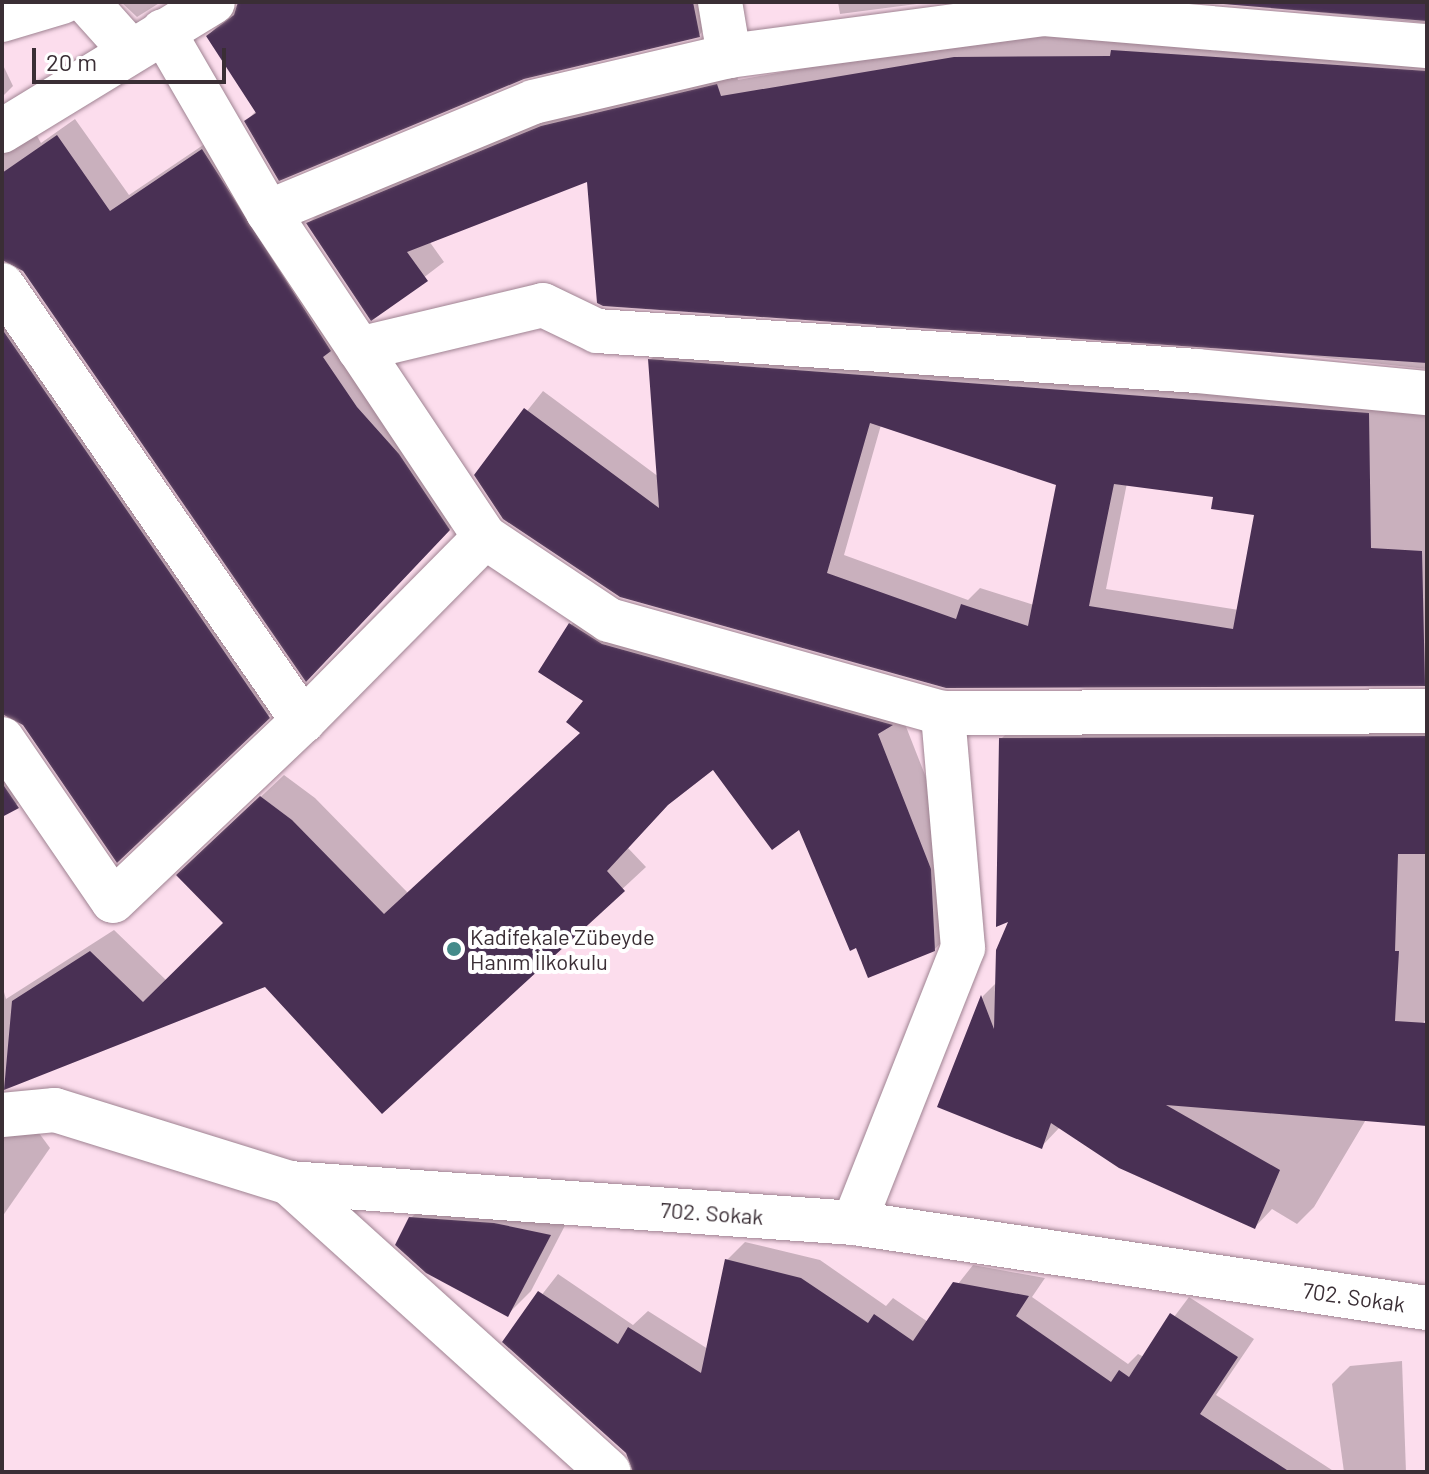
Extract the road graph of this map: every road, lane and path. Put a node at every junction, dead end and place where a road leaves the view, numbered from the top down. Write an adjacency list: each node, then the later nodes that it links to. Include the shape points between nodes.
1 (62, 2): 5 (street)
2 (87, 2): 6 (street)
3 (213, 2): 6 (street)
4 (720, 2): 8 (street)
5 (2, 20)
6 (147, 41): 9 (street); 10 (street)
7 (1427, 46): 8 (street, via 1044,14)
8 (729, 56): 10 (street, via 533,102)
9 (2, 131)
10 (268, 212): 12 (street)
11 (2, 285): 17 (street)
12 (359, 349): 13 (street, via 543,305 597,331 1197,371); 14 (street)
13 (1427, 393)
14 (485, 537): 16 (street, via 609,620); 17 (street)
15 (1427, 711): 16 (street)
16 (943, 713): 21 (street, via 963,948)
17 (303, 721): 18 (street, via 113,901)
18 (2, 739)
19 (2, 1115): 20 (street, 702. Sokak, via 55,1110)
20 (289, 1183): 21 (street, 702. Sokak); 23 (street)
21 (854, 1223): 22 (street, 702. Sokak)
22 (1427, 1308)
23 (609, 1472)

